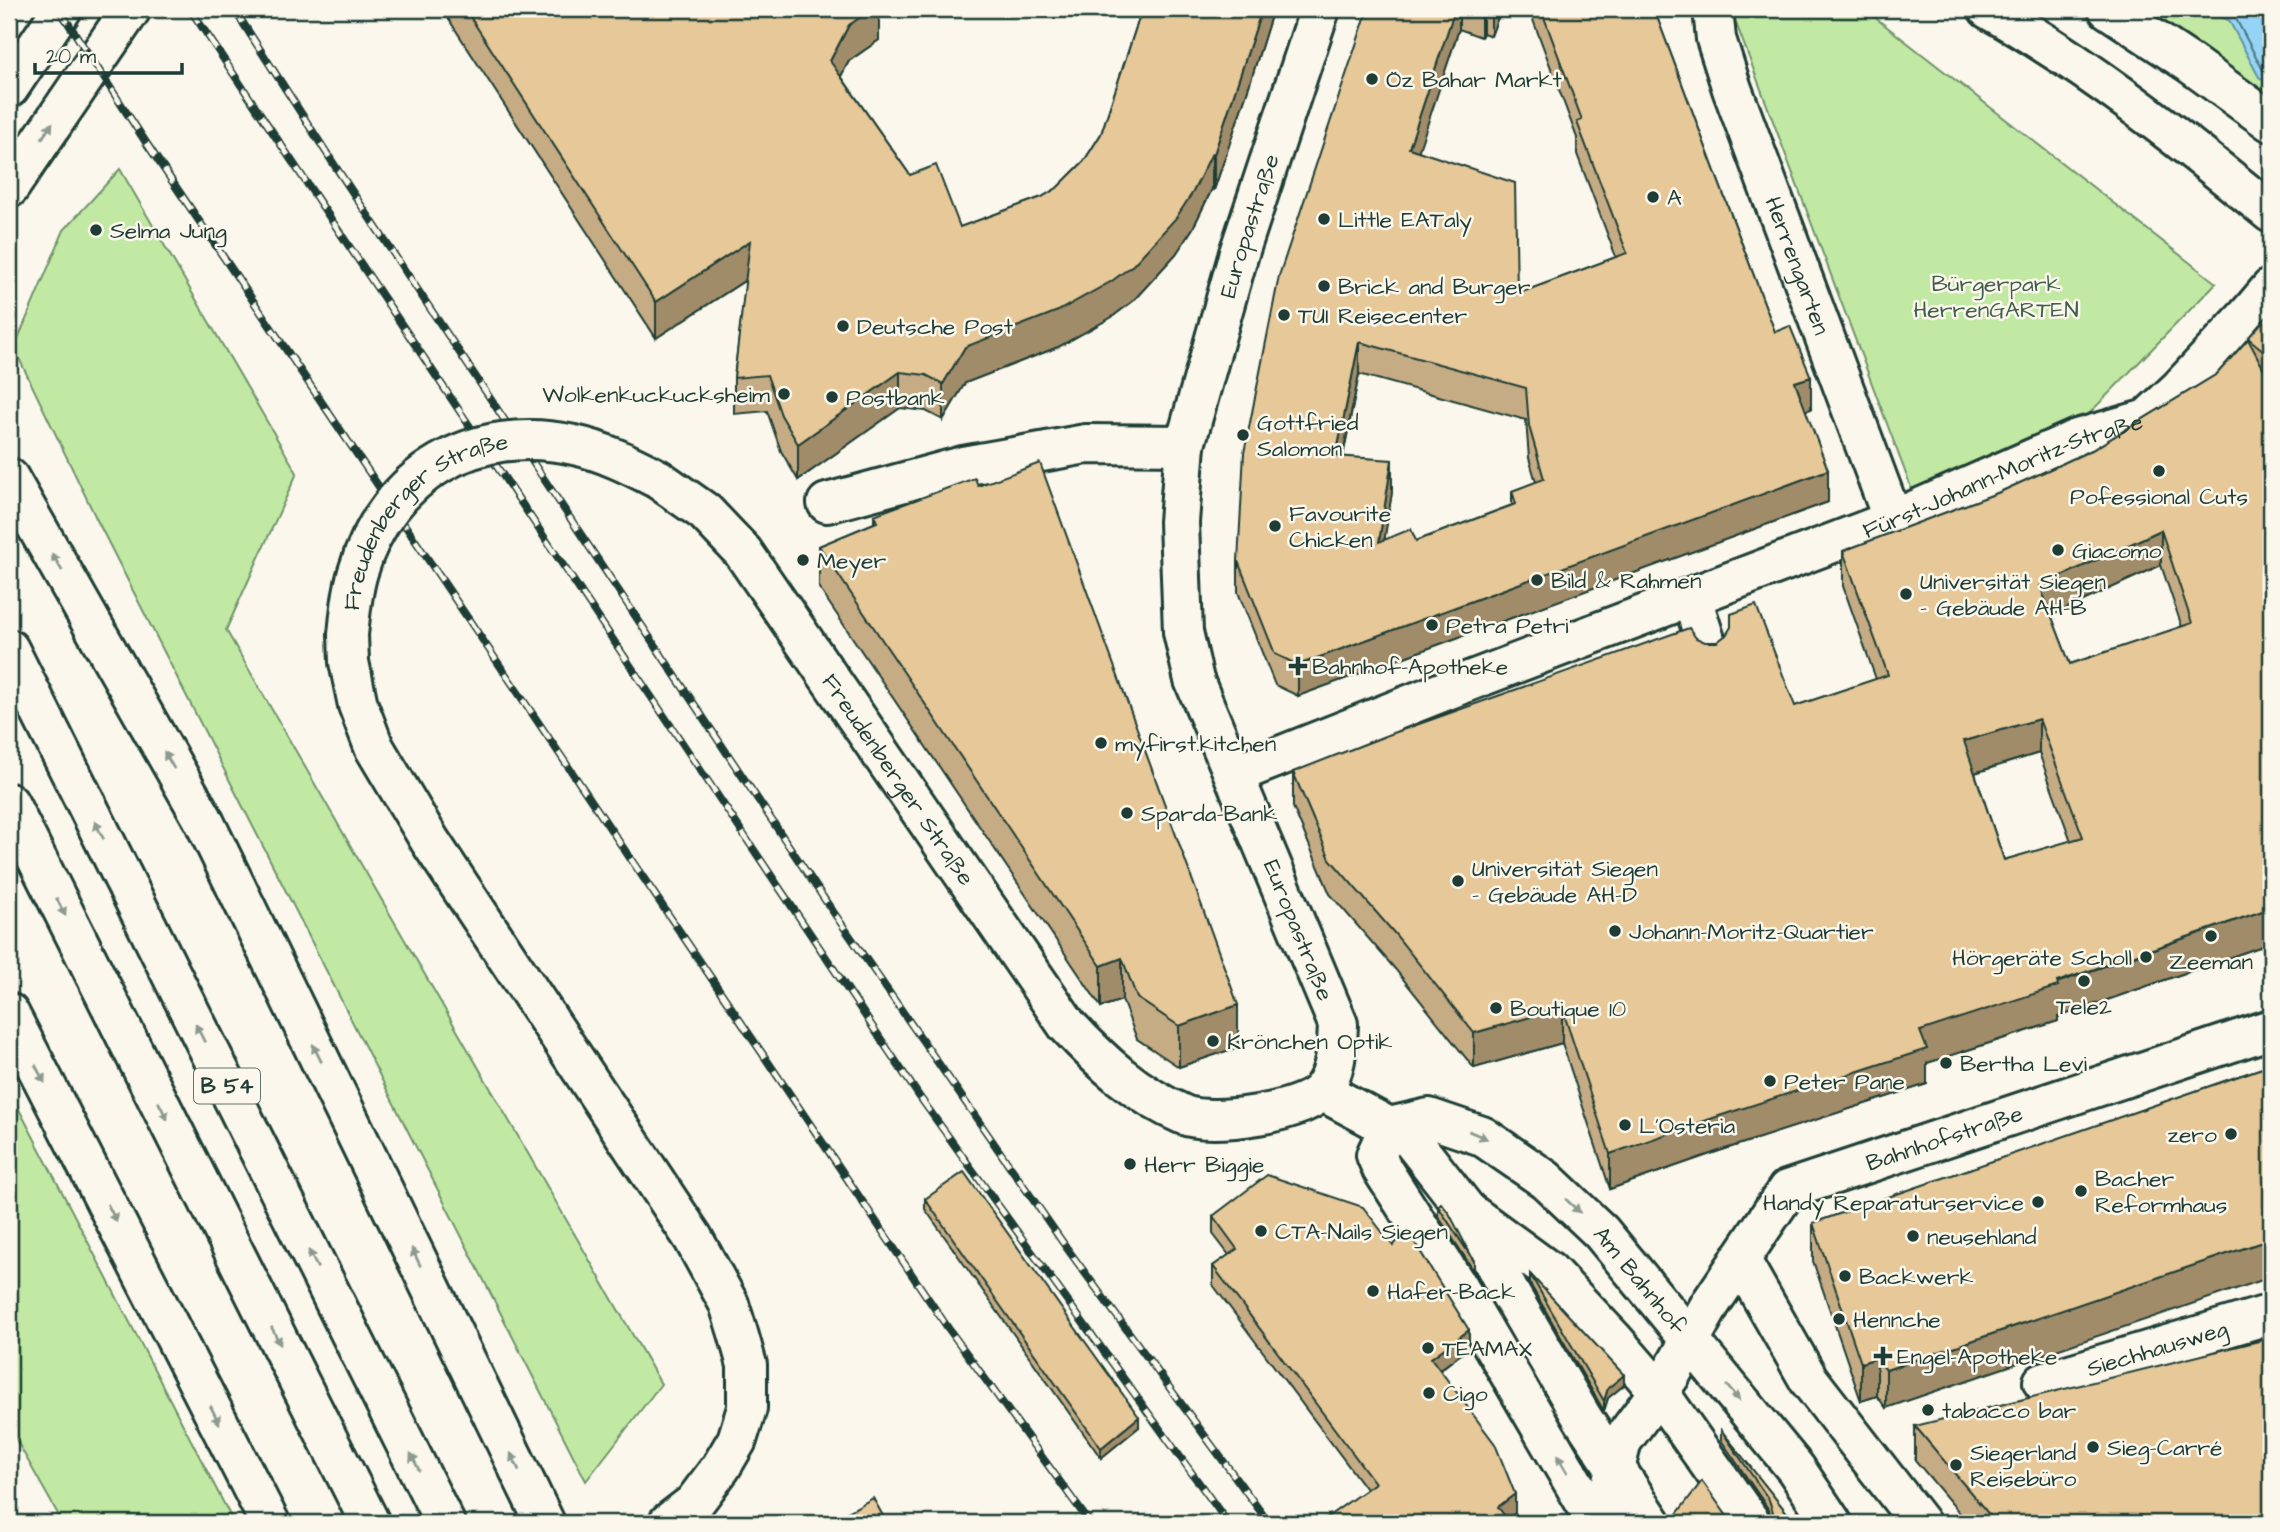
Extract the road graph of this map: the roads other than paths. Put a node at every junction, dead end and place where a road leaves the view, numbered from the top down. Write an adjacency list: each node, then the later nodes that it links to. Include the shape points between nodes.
1 (62, 9): 7 (main road)
2 (131, 9): 9 (main road, one-way to 2)
3 (1320, 9): 12 (main road, Europastraße, via 1239,253)
4 (1713, 9): 15 (main road, Herrengarten, via 1716,39 1732,89)
5 (1988, 9): 10 (main road, via 2157,112)
6 (2108, 9): 8 (main road)
7 (9, 88)
8 (2271, 122)
9 (9, 188)
10 (2271, 213)
11 (2260, 301): 15 (main road, Fürst-Johann-Moritz-Straße, via 2147,419 2077,439)
12 (1185, 445): 14 (main road, via 1086,444 963,466); 19 (main road, Europastraße, via 1179,522 1183,632 1194,680)
13 (9, 478): 36 (main road, one-way to 13, via 203,819)
14 (827, 503)
15 (1893, 520): 16 (main road, Fürst-Johann-Moritz-Straße)
16 (1692, 597): 18 (main road); 19 (main road, Fürst-Johann-Moritz-Straße)
17 (9, 649): 35 (main road, B 54, one-way to 17)
18 (1710, 656)
19 (1235, 775): 23 (main road, Europastraße, via 1338,1024 1336,1061)
20 (9, 803): 34 (main road, B 54, one-way to 34)
21 (9, 1013): 33 (main road, one-way to 33)
22 (2271, 1029): 26 (main road, Bahnhofstraße, via 1787,1190)
23 (1322, 1091): 24 (main road); 32 (main road, Freudenberger Straße, bridge, via 1270,1113 1232,1118 1188,1116 1146,1096 1098,1059 1067,1025 743,552 705,512 658,478 574,445 525,439 487,443 446,458 397,498 375,530 358,570 348,635 358,705 374,747 430,841 686,1227 729,1304 747,1365 747,1408 737,1440)
24 (1413, 1145): 25 (main road); 28 (main road, Am Bahnhof, one-way to 28, via 1429,1118 1482,1136 1546,1180 1601,1232); 37 (main road, one-way to 24, via 1376,1155)
25 (1467, 1211): 30 (main road, via 1549,1271); 31 (main road, via 1583,1419)
26 (1740, 1259): 28 (main road, Bahnhofstraße); 42 (main road, via 1809,1380)
27 (2271, 1314): 29 (main road, Siechhausweg)
28 (1690, 1340): 30 (main road, Bahnhofstraße, via 1670,1376); 41 (main road, Am Bahnhof, one-way to 41, via 1796,1469)
29 (2043, 1382)
30 (1669, 1393): 31 (main road, Bahnhofstraße); 40 (main road)
31 (1602, 1464): 38 (main road, Bahnhofstraße); 39 (main road)
32 (690, 1516)
33 (270, 1523)
34 (370, 1523)
35 (445, 1523)
36 (545, 1523)
37 (1597, 1523)
38 (1611, 1523)
39 (1651, 1523)
40 (1751, 1523)
41 (1832, 1523)
42 (1920, 1523)

